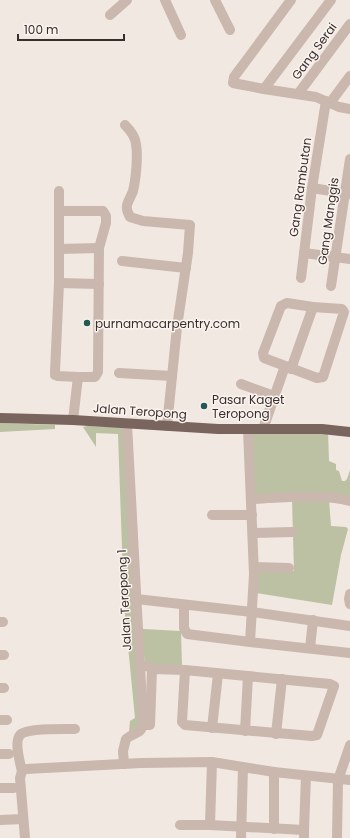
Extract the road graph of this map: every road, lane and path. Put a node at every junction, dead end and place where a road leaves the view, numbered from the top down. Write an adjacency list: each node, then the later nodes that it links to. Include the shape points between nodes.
1 (127, 0): 6 (street)
2 (165, 0): 9 (street)
3 (215, 0): 8 (street)
4 (291, 0): 11 (street, via 233,80 235,84)
5 (331, 0): 11 (street)
6 (110, 15)
7 (350, 24): 12 (street, Gang Serai)
8 (230, 30)
9 (181, 35)
10 (350, 76): 13 (street)
11 (264, 89): 12 (street)
12 (298, 94): 13 (street)
13 (328, 102): 14 (street); 17 (street, Gang Rambutan)
14 (350, 109)
15 (125, 126): 27 (street, via 131,131 136,144 135,179 126,210 130,217 144,221 190,225)
16 (350, 159): 19 (street, Gang Manggis)
17 (312, 188): 19 (street); 23 (street, Gang Rambutan)
18 (59, 191): 20 (street)
19 (348, 193): 24 (street, Gang Manggis)
20 (59, 211): 21 (street, via 105,212 106,229); 22 (street)
21 (99, 248): 22 (street); 30 (street)
22 (59, 249): 29 (street)
23 (304, 253): 24 (street); 28 (street, Gang Rambutan)
24 (335, 257): 25 (street); 31 (street, Gang Manggis)
25 (350, 259)
26 (122, 262): 27 (street)
27 (186, 268): 35 (street)
28 (301, 278)
29 (59, 283): 30 (street); 36 (street, via 56,375)
30 (98, 284): 36 (street, via 98,372 95,377)
31 (331, 286)
32 (313, 307): 33 (street); 33 (street, via 287,303 281,306 263,353 264,358); 33 (street, via 338,308 344,312 323,377 317,378)
33 (288, 368): 38 (street)
34 (119, 373): 35 (street)
35 (172, 376): 42 (street)
36 (78, 377): 40 (street)
37 (241, 384): 38 (street)
38 (274, 396): 43 (street)
39 (0, 418): 40 (main road, Jalan Teropong)
40 (73, 420): 41 (main road, Jalan Teropong)
41 (127, 424): 42 (main road, Jalan Teropong); 55 (street, Jalan Teropong 1)
42 (167, 426): 44 (main road, Jalan Teropong)
43 (263, 429): 44 (main road, Jalan Teropong); 45 (main road, Jalan Teropong)
44 (248, 430): 46 (street)
45 (350, 432)
46 (252, 499): 47 (street, via 315,497); 48 (street)
47 (350, 501)
48 (252, 515): 49 (street); 51 (street)
49 (212, 516)
50 (292, 532): 51 (street)
51 (253, 533): 52 (street)
52 (254, 568): 53 (street); 58 (street)
53 (290, 568)
54 (350, 594): 56 (street)
55 (136, 599): 57 (street); 64 (street, Jalan Teropong 1)
56 (350, 604)
57 (184, 605): 58 (street); 61 (street, via 184,628 187,634)
58 (252, 612): 59 (street); 61 (street)
59 (313, 620): 60 (street); 62 (street)
60 (350, 626)
61 (250, 642): 62 (street)
62 (310, 648): 63 (street)
63 (350, 653)
64 (141, 666): 65 (street); 70 (street, Jalan Teropong 1)
65 (152, 669): 66 (street); 70 (street, via 150,725)
66 (185, 670): 67 (street); 71 (street, via 182,722 185,725)
67 (218, 674): 68 (street); 71 (street)
68 (248, 676): 69 (street); 73 (street)
69 (282, 679): 74 (street); 74 (street, via 334,686 317,735)
70 (143, 725): 77 (street, via 138,732 126,739 123,751)
71 (212, 728): 73 (street)
72 (75, 729): 80 (street, via 23,733 18,739)
73 (245, 731): 74 (street)
74 (276, 734)
75 (350, 745): 79 (street)
76 (212, 762): 77 (street); 78 (street); 90 (street)
77 (124, 764): 80 (street, via 33,768)
78 (243, 768): 81 (street); 92 (street)
79 (346, 768): 83 (street)
80 (22, 772): 87 (street, via 20,778)
81 (274, 772): 82 (street); 91 (street)
82 (306, 776): 83 (street); 93 (street)
83 (338, 780): 84 (street); 95 (street)
84 (350, 780)
85 (0, 788): 86 (street)
86 (14, 788)
87 (23, 819): 88 (street); 94 (street)
88 (0, 820)
89 (180, 825): 90 (street)
90 (210, 825): 92 (street)
91 (274, 829): 92 (street); 93 (street)
92 (241, 833)
93 (304, 834)
94 (25, 838)
95 (337, 838)

